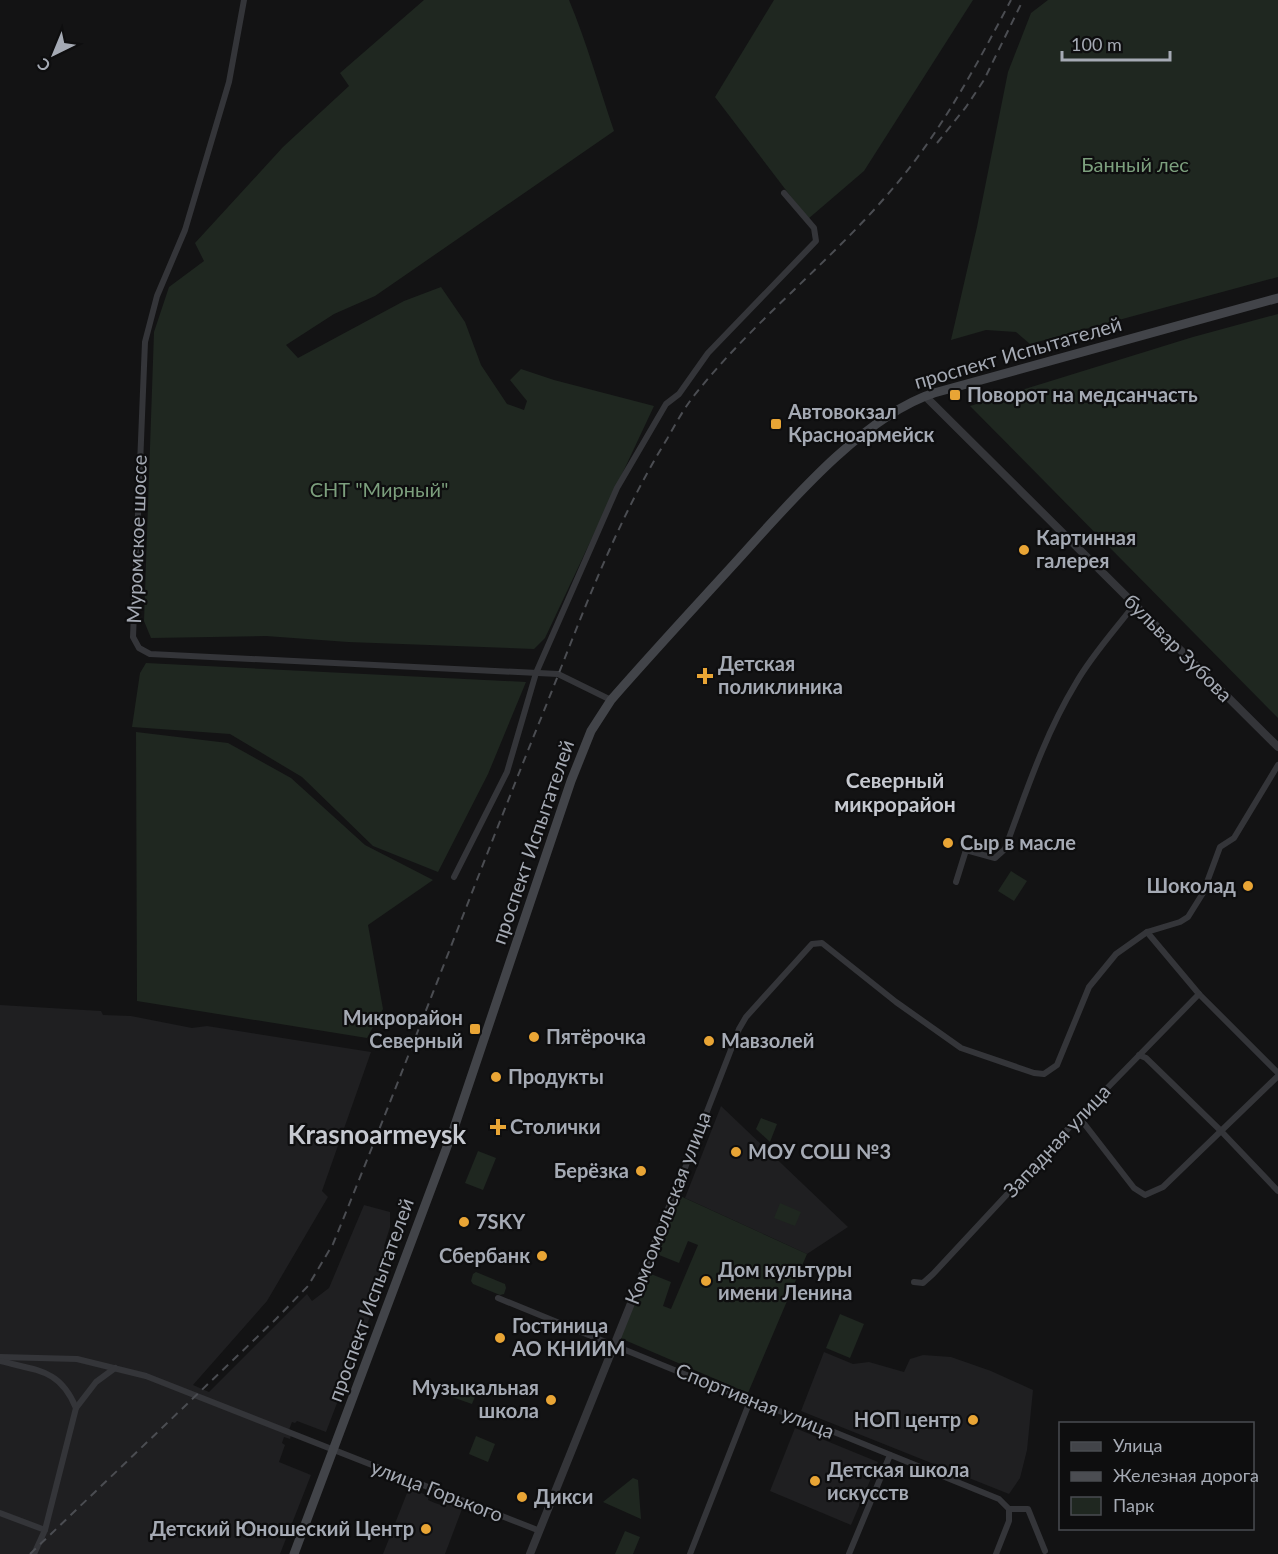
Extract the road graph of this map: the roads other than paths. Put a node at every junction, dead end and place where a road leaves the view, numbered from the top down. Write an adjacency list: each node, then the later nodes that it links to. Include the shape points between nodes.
1 (244, 0): 6 (street, Муромское шоссе, via 229,82 185,231 157,296 145,342 133,637 139,648 150,654)
2 (784, 193): 6 (street, via 814,228 816,241 708,353 679,394 666,404 617,488)
3 (1278, 298): 4 (main road, проспект Испытателей)
4 (924, 396): 5 (street, бульвар Зубова); 7 (main road, проспект Испытателей, via 883,420 806,486)
5 (1134, 605): 8 (street, бульвар Зубова); 11 (street, via 1077,681 1056,719 1005,849 995,858 966,850)
6 (536, 673): 7 (street, Муромское шоссе, via 558,674); 10 (street, via 507,772)
7 (611, 700): 27 (main road, проспект Испытателей, via 591,731 571,782 454,1128)
8 (1278, 747)
9 (1278, 765): 12 (street, via 1234,838 1220,847 1203,893 1188,917)
10 (454, 877)
11 (956, 882)
12 (1147, 932): 13 (street); 19 (street, Комсомольская улица, via 1116,954 1089,987 1057,1065 1044,1074 961,1048 822,943 812,944 739,1029)
13 (1199, 994): 14 (street, Западная улица); 15 (street)
14 (1139, 1055): 16 (street, Западная улица); 17 (street)
15 (1278, 1075): 17 (street)
16 (1079, 1117): 17 (street, via 1134,1188 1145,1195 1163,1187); 20 (street, Западная улица, via 933,1274 923,1283)
17 (1220, 1130): 18 (street)
18 (1278, 1191)
19 (671, 1204): 22 (street, Комсомольская улица)
20 (915, 1282)
21 (498, 1298): 22 (street, Спортивная улица)
22 (614, 1344): 25 (street, Спортивная улица); 32 (street, Комсомольская улица)
23 (0, 1359): 24 (street, улица Горького, via 77,1359); 26 (street, via 56,1377 69,1391)
24 (115, 1368): 26 (street, via 96,1382); 27 (street, улица Горького, via 146,1376)
25 (750, 1401): 28 (street, Спортивная улица); 37 (street)
26 (76, 1408): 31 (street)
27 (334, 1451): 32 (street, улица Горького); 35 (main road, проспект Испытателей)
28 (890, 1455): 29 (street, Спортивная улица, via 999,1499); 38 (street)
29 (1009, 1509): 33 (street, Спортивная улица, via 1028,1509); 39 (street, via 1010,1521)
30 (0, 1513): 31 (street)
31 (45, 1530): 34 (street)
32 (540, 1531): 36 (street, Комсомольская улица)
33 (1045, 1551)
34 (34, 1554)
35 (294, 1554)
36 (530, 1554)
37 (690, 1554)
38 (849, 1554)
39 (996, 1554)

